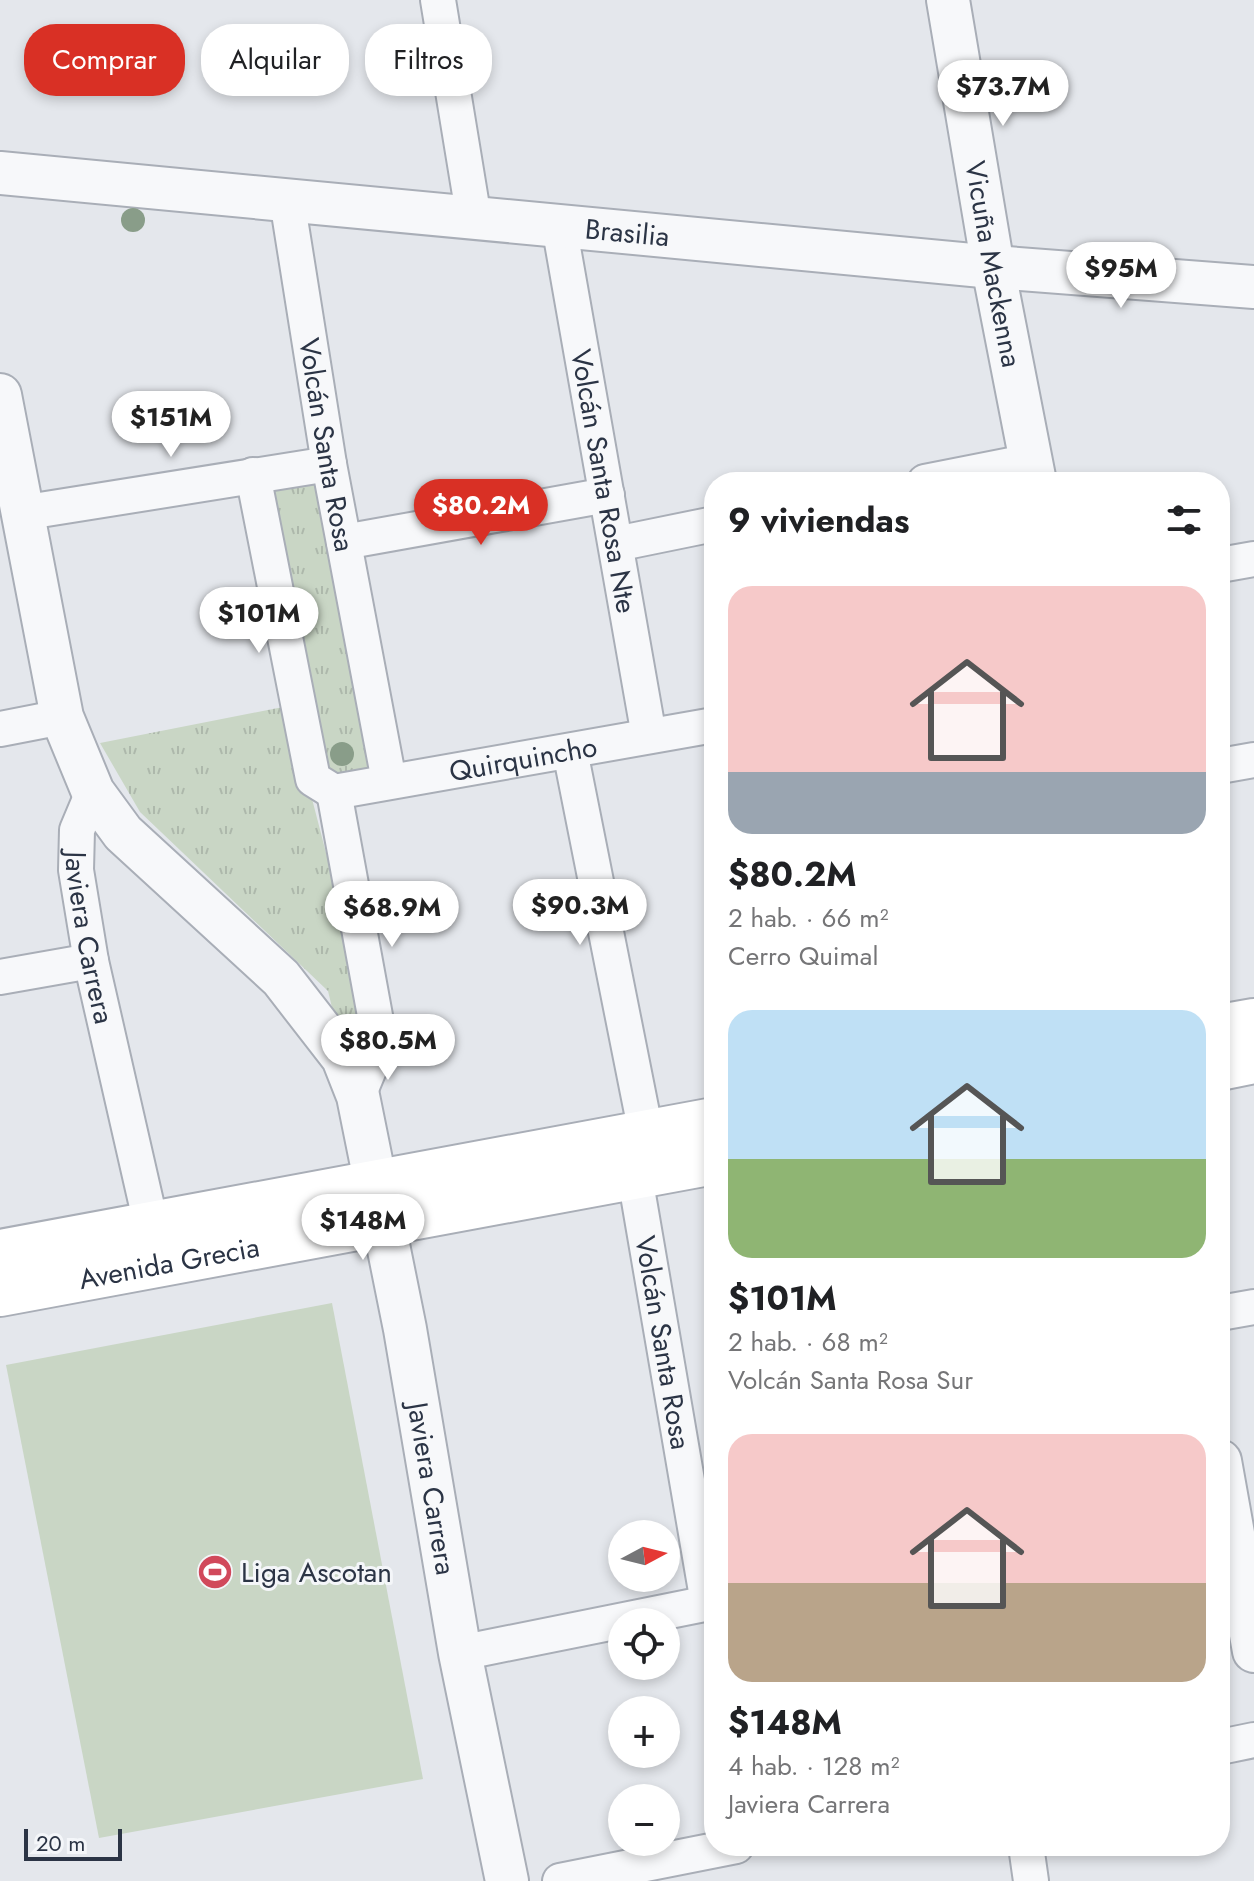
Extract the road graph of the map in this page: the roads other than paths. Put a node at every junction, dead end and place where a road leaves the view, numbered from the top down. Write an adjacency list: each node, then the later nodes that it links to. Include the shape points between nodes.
1 (438, 0): 5 (street)
2 (948, 0): 7 (street, Vicuña Mackenna)
3 (0, 173): 4 (street, Brasilia)
4 (287, 200): 5 (street, Brasilia); 10 (street, Volcán Santa Rosa)
5 (474, 219): 6 (street, Brasilia)
6 (559, 225): 7 (street, Brasilia); 14 (street, Volcán Santa Rosa Nte)
7 (993, 267): 8 (street, Brasilia); 11 (street, Vicuña Mackenna)
8 (1254, 287)
9 (0, 395): 13 (street, Javiera Carrera)
10 (329, 464): 12 (street); 16 (street, Volcán Santa Rosa)
11 (1033, 471)
12 (253, 475): 13 (street); 29 (street, via 313,779)
13 (9, 476): 20 (street, Javiera Carrera)
14 (607, 495): 16 (street); 17 (street, Volcán Santa Rosa Nte)
15 (704, 526): 17 (street)
16 (344, 542): 27 (street, Volcán Santa Rosa)
17 (616, 544): 23 (street, Volcán Santa Rosa Nte)
18 (1254, 559): 19 (street)
19 (1230, 563)
20 (62, 717): 22 (street); 28 (street, Javiera Carrera)
21 (704, 727): 23 (street, Quirquincho)
22 (0, 729)
23 (649, 736): 24 (street, Quirquincho)
24 (570, 751): 27 (street, Quirquincho); 38 (street)
25 (1254, 760): 26 (street)
26 (1230, 764)
27 (389, 781): 29 (street, Quirquincho)
28 (93, 792): 30 (street, Javiera Carrera, via 77,830 76,870); 36 (street, Javiera Carrera, via 123,833 281,978 343,1058)
29 (334, 792): 36 (street, via 380,1043)
30 (91, 961): 31 (street); 42 (street, Javiera Carrera)
31 (0, 977)
32 (1254, 1021): 33 (main road)
33 (1230, 1025)
34 (1254, 1061): 35 (main road)
35 (1230, 1066)
36 (358, 1096): 41 (street, Javiera Carrera)
37 (704, 1122): 38 (main road, Avenida Grecia)
38 (646, 1133): 41 (main road, Avenida Grecia)
39 (704, 1164): 40 (main road, Avenida Grecia)
40 (635, 1177): 41 (main road, Avenida Grecia); 48 (street, Volcán Santa Rosa)
41 (379, 1203): 42 (main road, Avenida Grecia); 44 (main road, Avenida Grecia); 51 (street, Javiera Carrera)
42 (151, 1224): 43 (main road, Avenida Grecia)
43 (0, 1252)
44 (0, 1294)
45 (1254, 1307): 46 (street)
46 (1230, 1311)
47 (1230, 1517): 50 (street)
48 (704, 1564)
49 (704, 1604): 51 (street)
50 (1254, 1651)
51 (460, 1653): 56 (street, Javiera Carrera)
52 (1254, 1740): 53 (street)
53 (1230, 1745)
54 (704, 1852): 57 (street)
55 (1027, 1856): 58 (street)
56 (507, 1881)
57 (560, 1881)
58 (1031, 1881)

